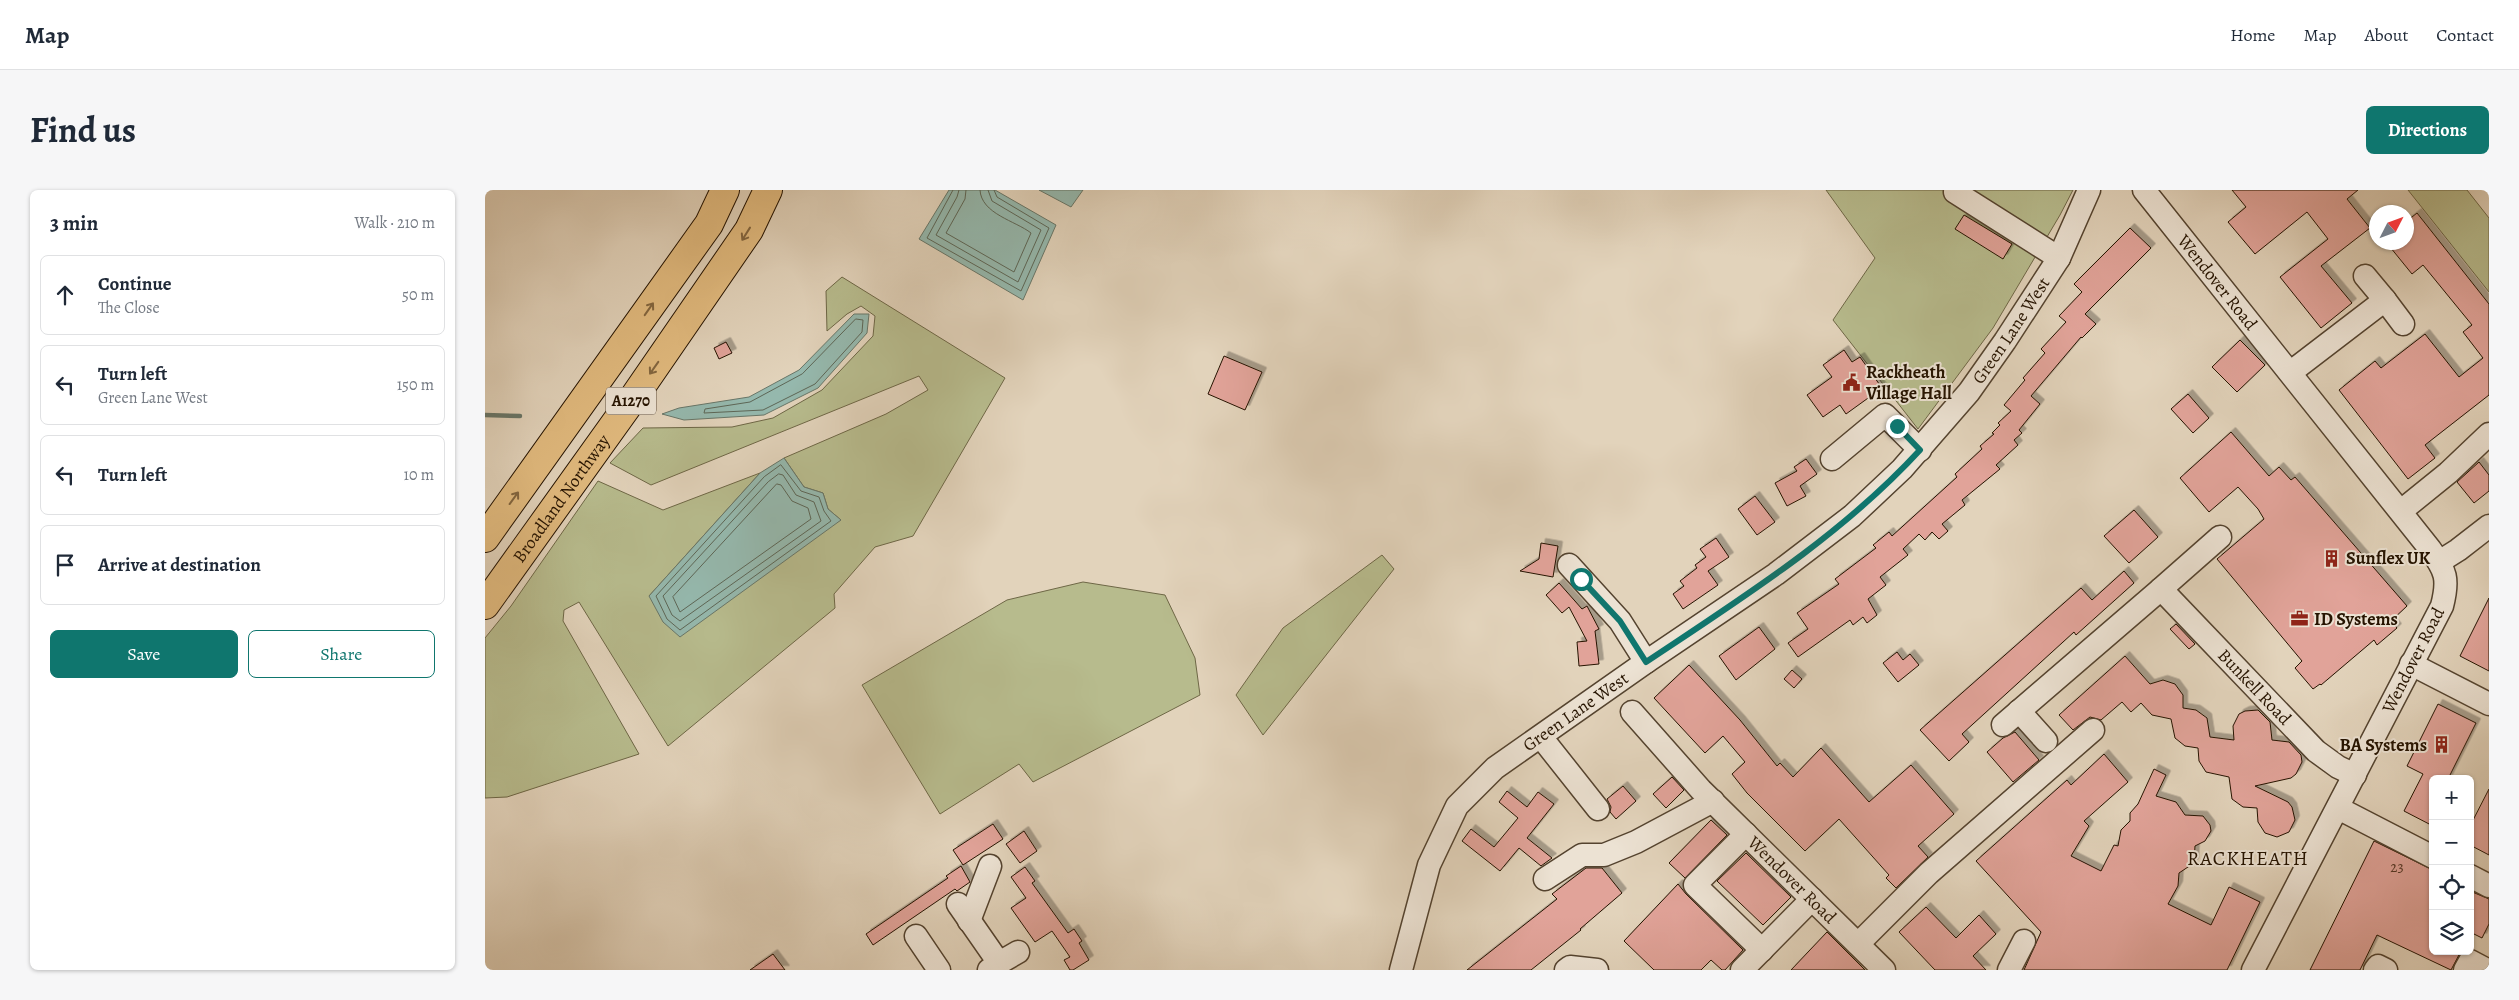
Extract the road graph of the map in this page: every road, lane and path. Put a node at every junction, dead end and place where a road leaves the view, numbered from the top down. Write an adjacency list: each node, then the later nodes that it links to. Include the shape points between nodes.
1 (725, 190): 17 (highway, A1270, one-way to 1, via 709,224)
2 (767, 190): 21 (highway, Broadland Northway / A1270, one-way to 21, via 749,230)
3 (2089, 190): 6 (street, Green Lane West)
4 (2144, 190): 10 (street, Wendover Road)
5 (1955, 192): 6 (street)
6 (2059, 258): 12 (street, Green Lane West, via 1969,392)
7 (2365, 276): 8 (street)
8 (2385, 300): 9 (street); 10 (street)
9 (2403, 324)
10 (2291, 372): 14 (street, Wendover Road)
11 (2489, 434): 14 (street)
12 (1920, 450): 13 (street, via 1885,415); 22 (street, Green Lane West, via 1851,516 1776,574)
13 (1832, 459)
14 (2401, 511): 18 (street, Wendover Road)
15 (2489, 526): 18 (street)
16 (2220, 537): 20 (street)
17 (485, 538)
18 (2439, 562): 23 (street, Wendover Road, via 2446,575 2444,598)
19 (1573, 578): 22 (street, via 1620,621)
20 (2161, 589): 28 (street, via 2011,718); 29 (street, Bunkell Road, via 2316,751 2337,767)
21 (485, 605)
22 (1646, 662): 27 (street, Green Lane West)
23 (2411, 664): 24 (street); 29 (street, Wendover Road)
24 (2489, 704)
25 (1632, 712): 30 (street, Wendover Road)
26 (2093, 730): 43 (street, via 1929,873)
27 (1541, 737): 32 (street); 46 (street, Green Lane West, via 1495,768 1457,806 1429,865)
28 (2046, 742)
29 (2355, 775): 31 (street, Wendover Road)
30 (1707, 796): 33 (street, Wendover Road); 37 (street, via 1636,842 1604,856 1582,855)
31 (2338, 808): 34 (street); 52 (street, Wendover Road)
32 (1598, 809)
33 (1746, 834): 39 (street, Wendover Road); 42 (street, via 1695,885)
34 (2429, 855)
35 (990, 866): 44 (street, via 964,912)
36 (2474, 878): 38 (street)
37 (1545, 879)
38 (2489, 886)
39 (1812, 898): 42 (street); 43 (street, Wendover Road)
40 (916, 936): 45 (street)
41 (2024, 941): 51 (street)
42 (1769, 943): 49 (street)
43 (1858, 944): 50 (street, Wendover Road)
44 (1002, 962)
45 (939, 970)
46 (1401, 970)
47 (1566, 970): 48 (street, via 1570,967)
48 (1597, 970)
49 (1742, 970)
50 (1884, 970)
51 (2009, 970)
52 (2253, 970)
53 (2375, 970): 54 (street, via 2378,966)
54 (2386, 970)
55 (2465, 970): 56 (street, via 2470,961)
56 (2487, 970)

